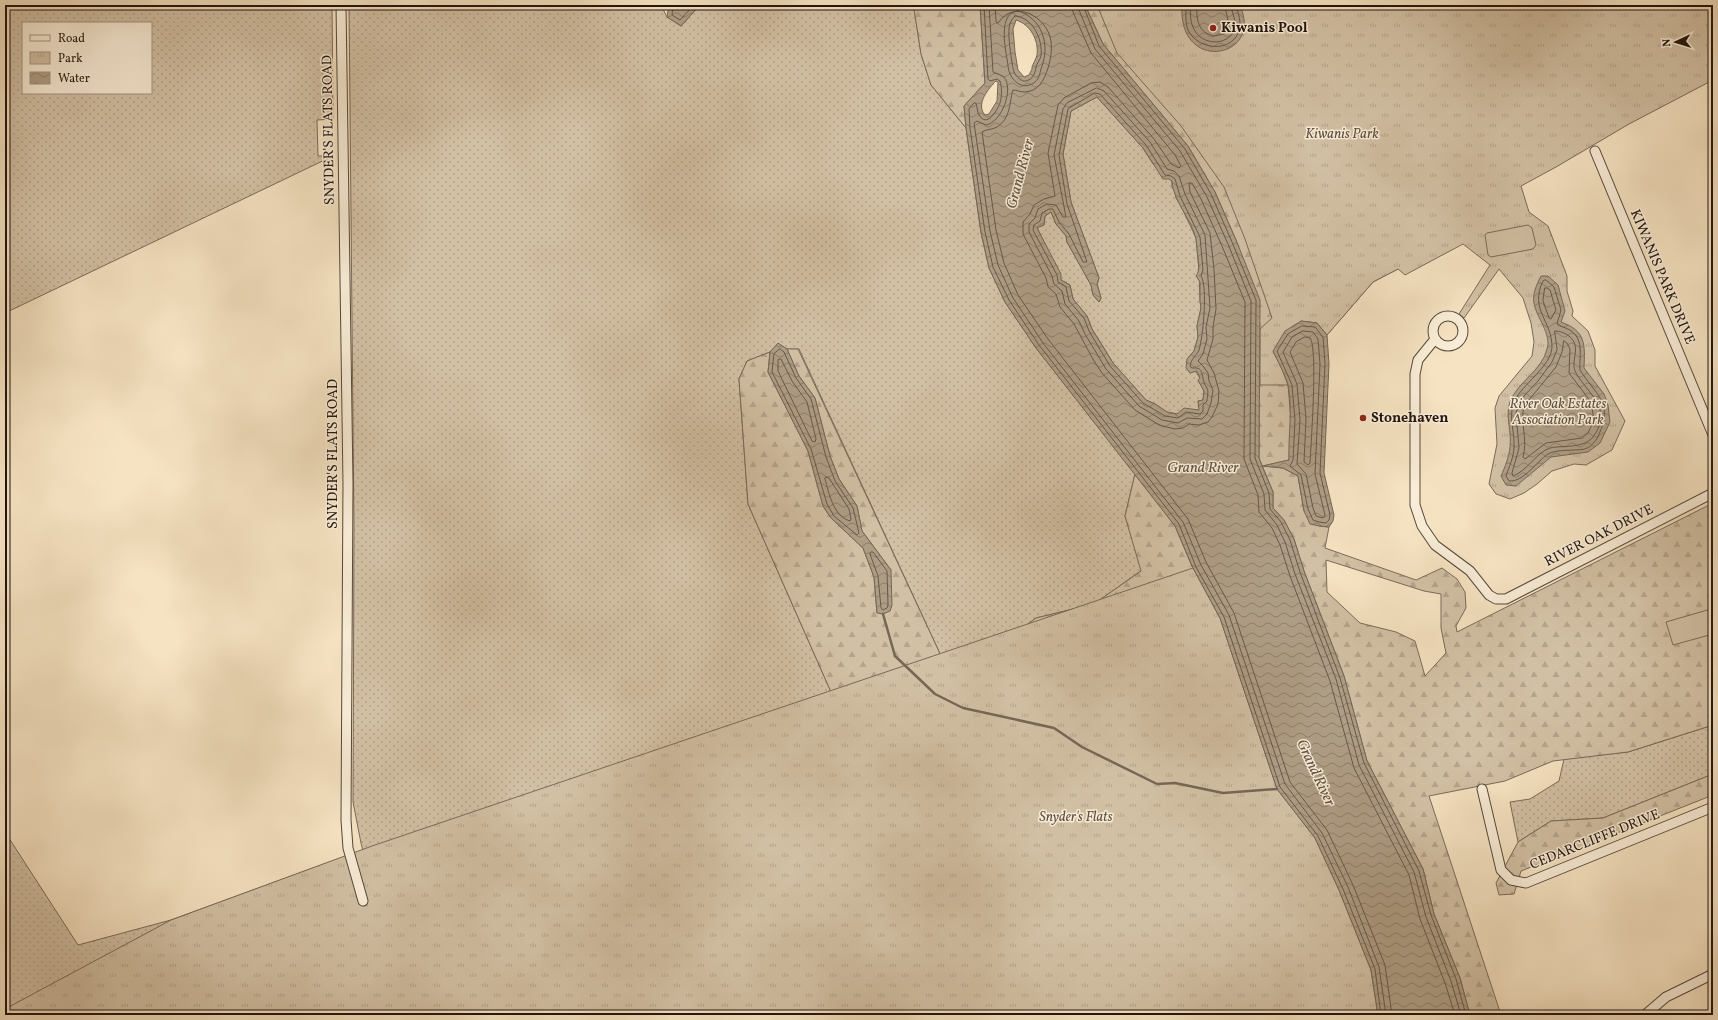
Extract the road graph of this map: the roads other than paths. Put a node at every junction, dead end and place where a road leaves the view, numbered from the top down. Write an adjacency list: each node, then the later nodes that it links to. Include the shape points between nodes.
1 (341, 5): 8 (street, SNYDER'S FLATS ROAD, via 348,476 346,820 348,848)
2 (1595, 152): 4 (street, KIWANIS PARK DRIVE)
3 (1435, 340): 5 (street, RIVER OAK DRIVE, via 1418,360 1416,374 1416,505 1422,526 1435,545 1470,571 1489,595 1496,599 1506,599)
4 (1713, 435)
5 (1713, 493)
6 (1482, 789): 7 (street, CEDARCLIFFE DRIVE, via 1501,870 1511,880 1526,883)
7 (1713, 807)
8 (363, 901)
9 (1713, 974): 10 (street, via 1666,996)
10 (1645, 1015)

